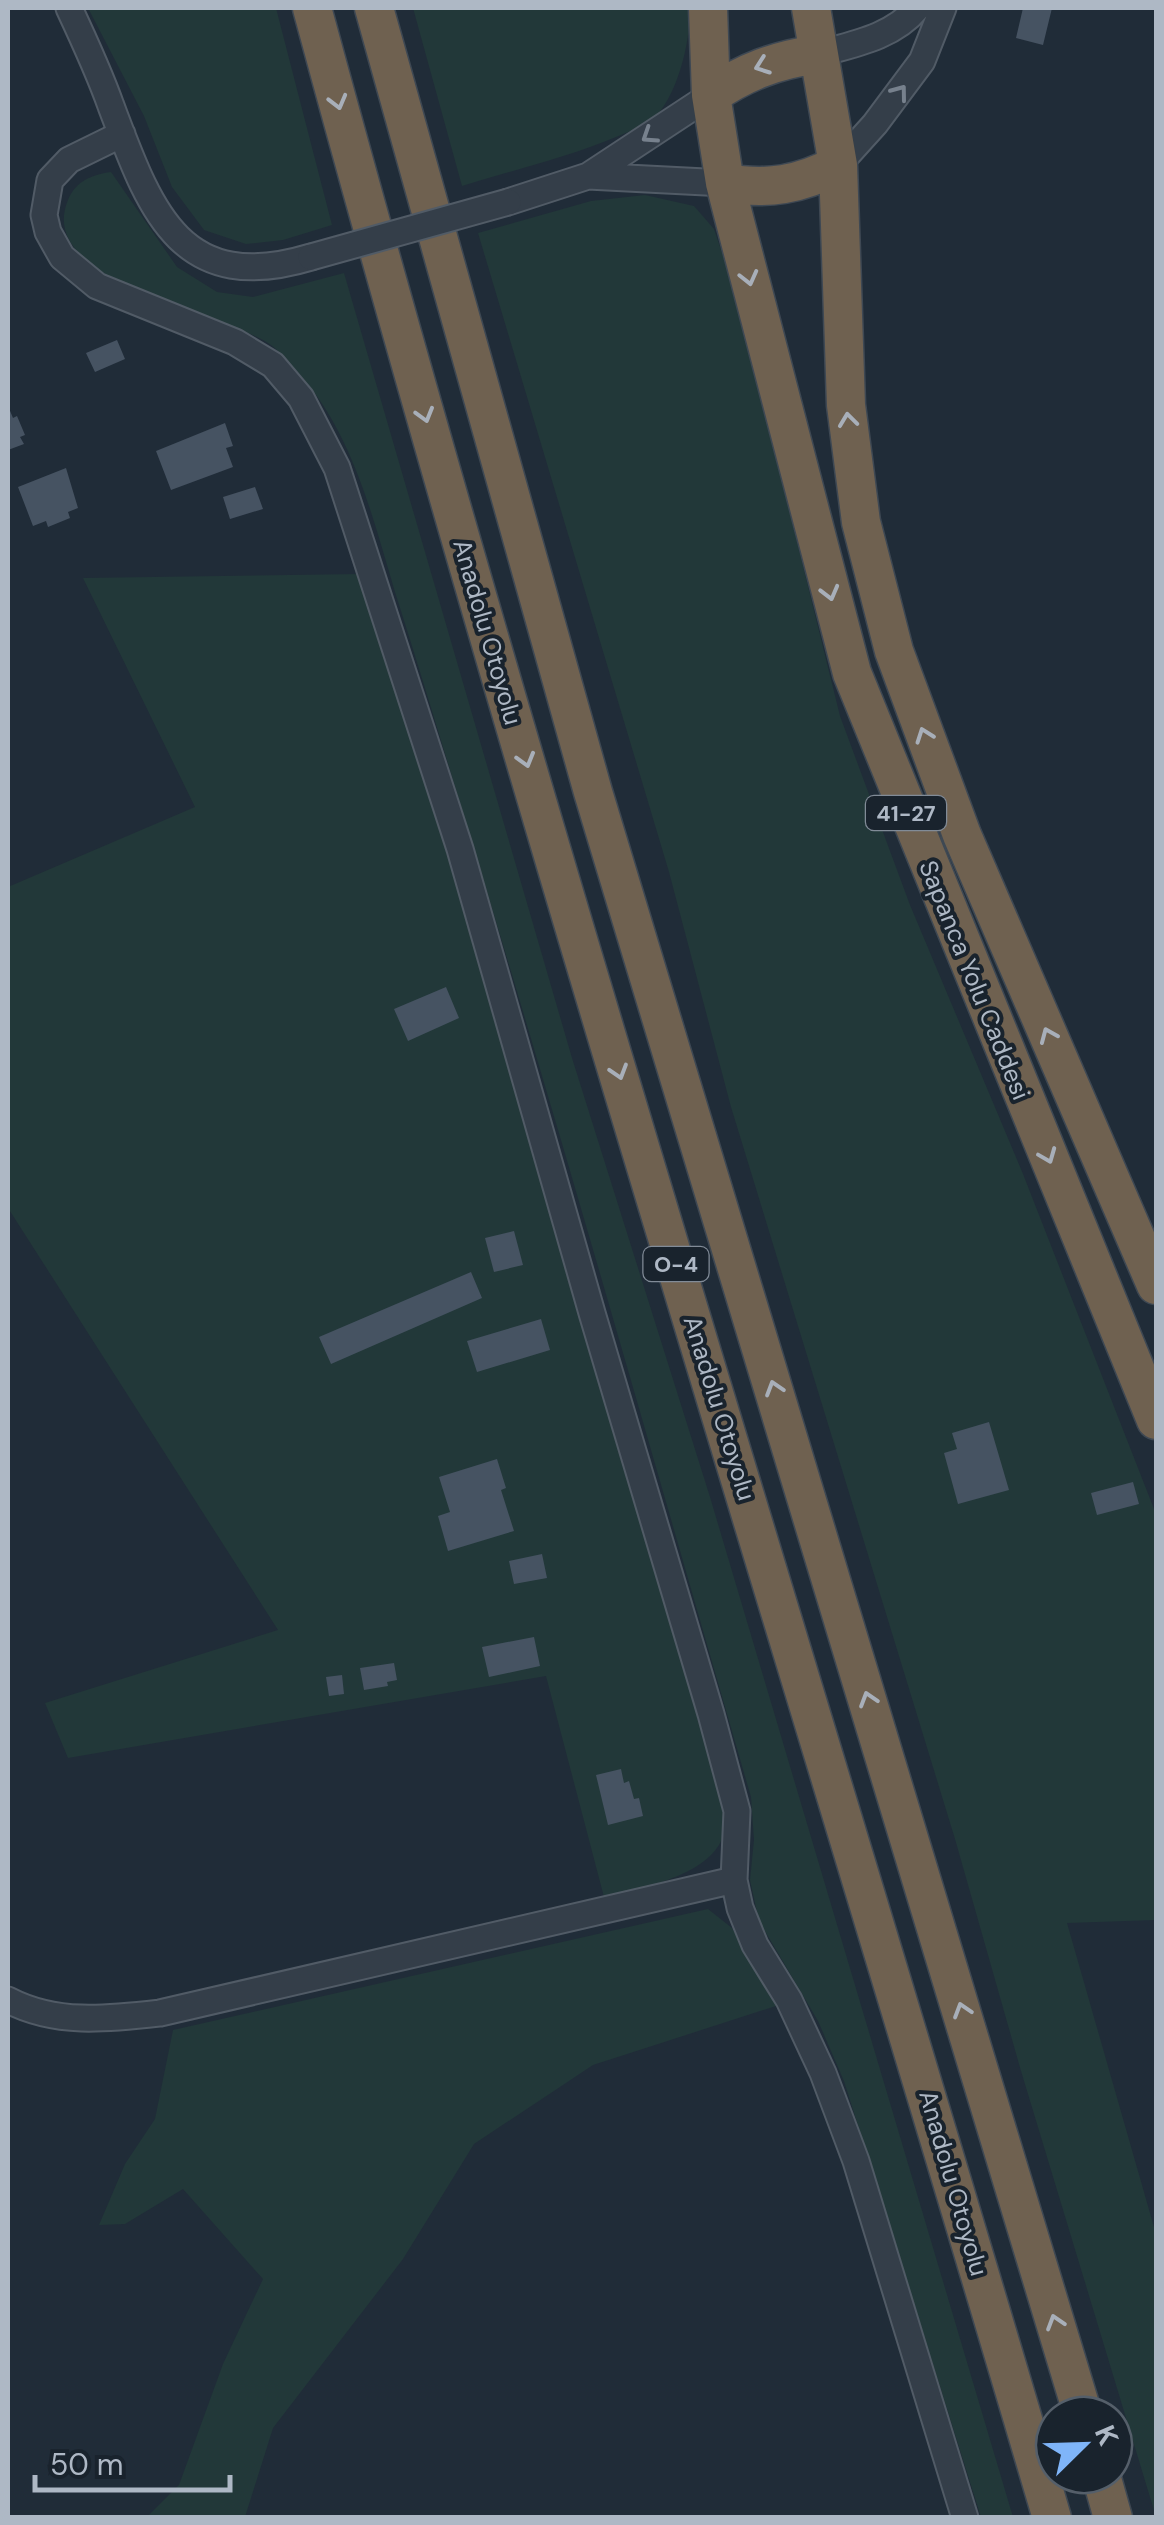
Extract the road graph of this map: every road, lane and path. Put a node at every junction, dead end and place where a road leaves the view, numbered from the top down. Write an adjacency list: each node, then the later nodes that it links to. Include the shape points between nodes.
1 (68, 8): 10 (street)
2 (312, 8): 20 (highway, Anadolu Otoyolu / O-4, one-way to 20, via 432,440)
3 (374, 8): 18 (highway, O-4, one-way to 3, via 593,792)
4 (708, 8): 9 (highway)
5 (811, 8): 8 (highway)
6 (917, 8): 8 (street, via 888,32)
7 (943, 8): 11 (street, one-way to 7, via 922,61)
8 (818, 54): 9 (highway, one-way to 9, via 748,71); 11 (highway, Sapanca Yolu Caddesi)
9 (711, 95): 12 (street, one-way to 12); 13 (highway, Sapanca Yolu Caddesi)
10 (122, 134): 12 (street, bridge, via 146,194 172,231 205,257 256,269); 16 (street, via 69,160 50,180 48,232 62,257 97,286 235,342 273,365 301,398 337,468 460,848 711,1714 738,1811)
11 (838, 165): 13 (highway, via 790,186); 14 (highway, Sapanca Yolu Caddesi, one-way to 11, via 962,835 894,651 861,522 846,405)
12 (588, 176): 13 (street)
13 (726, 183): 15 (highway, Sapanca Yolu Caddesi / 41-27, one-way to 15, via 852,674)
14 (1156, 1285)
15 (1156, 1420)
16 (734, 1880): 17 (street, via 160,2013 72,2019); 19 (street, via 755,1945 789,2000 856,2161)
17 (8, 2000)
18 (1077, 2395)
19 (965, 2518)
20 (1052, 2518)

